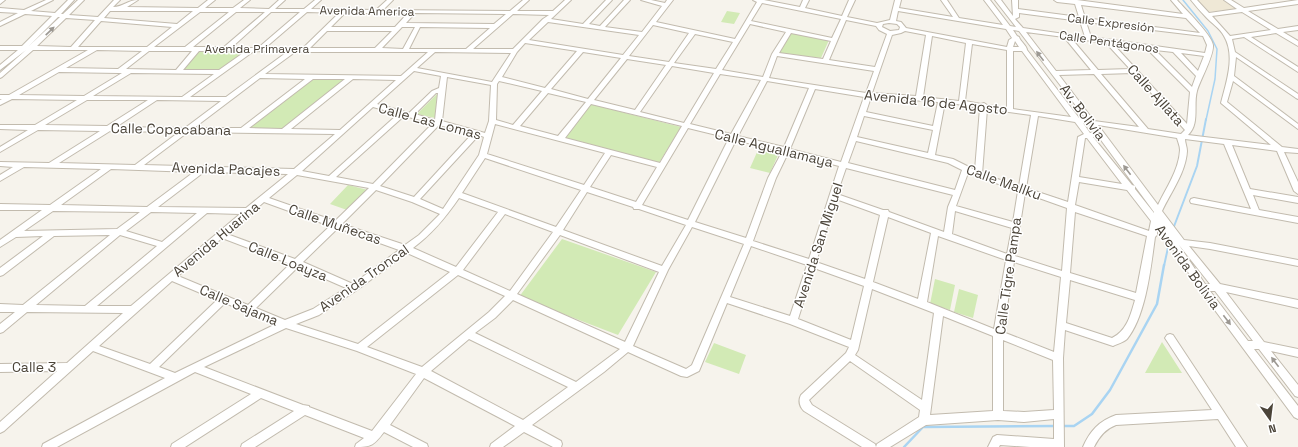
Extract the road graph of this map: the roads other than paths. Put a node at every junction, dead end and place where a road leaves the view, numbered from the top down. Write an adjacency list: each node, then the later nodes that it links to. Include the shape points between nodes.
1 (50, 0): 45 (street)
2 (71, 0): 49 (street)
3 (81, 0): 51 (street)
4 (117, 0): 32 (street)
5 (135, 0): 33 (street)
6 (212, 0): 36 (street)
7 (247, 0): 37 (street)
8 (282, 0): 38 (street)
9 (318, 0): 39 (street)
10 (390, 0): 43 (street)
11 (526, 0): 47 (street)
12 (568, 0): 48 (street)
13 (609, 0): 63 (street)
14 (627, 0): 69 (street)
15 (644, 0): 28 (street)
16 (759, 0): 40 (street); 60 (street)
17 (806, 0): 40 (street)
18 (852, 0): 53 (street)
19 (898, 0): 34 (street)
20 (944, 0): 56 (street)
21 (987, 0): 70 (street, Av. Bolivia)
22 (998, 0): 59 (street, Av. Bolivia)
23 (1015, 0): 44 (street)
24 (1057, 0): 29 (street)
25 (1174, 0): 52 (street)
26 (1194, 0): 50 (street)
27 (1228, 0): 41 (street)
28 (668, 2): 61 (street)
29 (1077, 2): 31 (street); 57 (street)
30 (1298, 2): 41 (street)
31 (1100, 3): 52 (street)
32 (109, 9): 33 (street, Avenida America); 54 (street)
33 (121, 9): 36 (street, Avenida America)
34 (895, 9): 56 (street, Calle Pentágonos); 58 (street)
35 (0, 10): 45 (street)
36 (199, 10): 37 (street, Avenida America); 65 (street)
37 (235, 10): 38 (street, Avenida America); 100 (street)
38 (271, 10): 39 (street, Avenida America); 102 (street)
39 (306, 10): 42 (street, Avenida America); 103 (street)
40 (801, 10): 53 (street)
41 (1243, 10): 50 (street); 76 (street)
42 (344, 11): 43 (street, Avenida America); 72 (street)
43 (378, 11): 46 (street, Avenida America)
44 (1017, 11): 57 (street, Calle Expresión); 59 (street)
45 (25, 12): 49 (street); 62 (street)
46 (412, 12): 47 (street, Avenida America); 68 (street)
47 (511, 12): 48 (street, Avenida America); 67 (street)
48 (553, 12): 55 (street)
49 (57, 15): 51 (street); 95 (street)
50 (1207, 15): 85 (street)
51 (66, 16): 54 (street); 96 (street, one-way to 51)
52 (1188, 16): 81 (street)
53 (844, 18): 64 (street); 87 (street)
54 (100, 19): 65 (street); 97 (street)
55 (545, 20): 63 (street); 88 (street)
56 (957, 20): 70 (street, Calle Pentágonos)
57 (1082, 20): 81 (street, Calle Expresión); 86 (street)
58 (892, 21): 64 (street); 73 (street, via 899,23)
59 (1013, 21): 74 (street, Av. Bolivia)
60 (748, 22): 75 (street); 89 (street)
61 (652, 23): 77 (street); 79 (street)
62 (0, 24)
63 (585, 25): 69 (street)
64 (879, 25): 78 (street)
65 (177, 26): 99 (street)
66 (418, 26): 67 (street); 68 (street); 109 (street)
67 (494, 26): 112 (street)
68 (398, 27): 72 (street); 108 (street)
69 (602, 27): 79 (street)
70 (1009, 28): 74 (street, Calle Pentágonos); 84 (street, Av. Bolivia)
71 (1298, 28): 76 (street)
72 (326, 29): 107 (street)
73 (903, 29): 78 (street); 80 (street)
74 (1021, 30): 82 (street, Calle Pentágonos); 134 (street, Av. Bolivia, one-way to 74)
75 (789, 31): 87 (street); 116 (street)
76 (1277, 31): 83 (street); 92 (street)
77 (693, 32): 89 (street); 121 (street)
78 (890, 33): 124 (street, Avenida San Miguel)
79 (643, 34): 118 (street)
80 (929, 34): 90 (street); 157 (street)
81 (1205, 35): 117 (street, via 1210,45)
82 (1066, 36): 86 (street, Calle Pentágonos); 133 (street)
83 (1246, 36): 85 (street); 126 (street)
84 (1017, 38): 104 (street, via 1012,40); 105 (street, Av. Bolivia)
85 (1228, 38): 115 (street)
86 (1089, 39): 91 (street, Calle Pentágonos)
87 (834, 40): 119 (street)
88 (524, 41): 110 (street, Avenida 16 de Agosto); 113 (street)
89 (736, 41): 132 (street)
90 (969, 41): 104 (street); 160 (street)
91 (1108, 42): 93 (street, Calle Pentágonos); 130 (street, Calle Ajllata)
92 (1298, 44)
93 (1149, 47): 114 (street, Calle Pentágonos); 148 (street)
94 (0, 48): 95 (street, Avenida Primavera)
95 (24, 48): 96 (street, Avenida Primavera); 120 (street)
96 (32, 48): 97 (street, Avenida Primavera); 135 (street)
97 (73, 48): 98 (street, Avenida Primavera)
98 (95, 49): 99 (street, Avenida Primavera); 125 (street)
99 (148, 49): 100 (street, Avenida Primavera); 127 (street)
100 (187, 49): 101 (street, Avenida Primavera)
101 (197, 49): 102 (street, Avenida Primavera); 129 (street)
102 (226, 49): 103 (street, Avenida Primavera)
103 (257, 49): 106 (street, Avenida Primavera); 131 (street)
104 (1010, 49): 105 (street); 164 (street)
105 (1025, 49): 169 (street, Av. Bolivia)
106 (293, 50): 107 (street, Avenida Primavera); 136 (street)
107 (304, 50): 108 (street, Avenida Primavera)
108 (377, 50): 109 (street, Avenida Primavera)
109 (405, 50): 111 (street, Avenida Primavera)
110 (581, 50): 118 (street, Avenida 16 de Agosto); 147 (street)
111 (433, 51): 112 (street, Avenida Primavera); 123 (street, Avenida Huarina)
112 (467, 51): 113 (street, Avenida Primavera)
113 (515, 51): 144 (street)
114 (1175, 51): 117 (street, Calle Pentágonos); 139 (street)
115 (1232, 52): 141 (street); 153 (street)
116 (775, 54): 119 (street); 143 (street)
117 (1208, 55): 139 (street)
118 (627, 56): 121 (street, Avenida 16 de Agosto); 159 (street)
119 (826, 60): 124 (street)
120 (3, 64): 122 (street)
121 (670, 64): 132 (street, Avenida 16 de Agosto); 165 (street)
122 (0, 68)
123 (412, 69): 138 (street, Calle Aguallamaya); 142 (street, Avenida Huarina)
124 (876, 69): 149 (street, Avenida San Miguel)
125 (58, 70): 127 (street); 151 (street)
126 (1298, 70)
127 (119, 71): 128 (street)
128 (129, 71): 129 (street); 152 (street)
129 (178, 71): 131 (street)
130 (1134, 71): 133 (street); 183 (street, Calle Ajllata)
131 (221, 72): 155 (street)
132 (717, 72): 143 (street, Avenida 16 de Agosto); 173 (street)
133 (1095, 72): 134 (street); 182 (street)
134 (1054, 73): 172 (street, Av. Bolivia)
135 (0, 76)
136 (259, 76): 137 (street); 156 (street)
137 (312, 76): 140 (street); 181 (street)
138 (444, 76): 144 (street, Calle Aguallamaya); 146 (street)
139 (1200, 76): 148 (street)
140 (352, 77): 142 (street); 184 (street)
141 (1231, 77): 174 (street); 195 (street, via 1224,103)
142 (402, 78): 162 (street, Avenida Huarina)
143 (765, 79): 145 (street, Avenida 16 de Agosto); 191 (street)
144 (496, 81): 147 (street, Calle Aguallamaya); 170 (street, Avenida Troncal)
145 (812, 87): 149 (street, Avenida 16 de Agosto); 197 (street)
146 (442, 89): 167 (street, via 434,92); 171 (street)
147 (546, 90): 159 (street, Calle Aguallamaya); 175 (street)
148 (1193, 92): 183 (street)
149 (867, 94): 157 (street, Avenida 16 de Agosto); 166 (street, Avenida San Miguel)
150 (0, 97): 151 (street)
151 (10, 97): 152 (street); 161 (street)
152 (87, 97): 154 (street); 177 (street)
153 (1298, 97)
154 (156, 98): 155 (street); 178 (street)
155 (184, 98): 156 (street)
156 (229, 99): 180 (street)
157 (919, 99): 158 (street, Avenida 16 de Agosto)
158 (942, 100): 160 (street, Avenida 16 de Agosto); 179 (street)
159 (591, 101): 165 (street, Calle Aguallamaya); 193 (street)
160 (962, 102): 163 (street, Avenida 16 de Agosto)
161 (0, 103)
162 (372, 105): 167 (street, Calle Las Lomas); 185 (street, Avenida Huarina)
163 (984, 106): 164 (street, Avenida 16 de Agosto); 212 (street)
164 (1010, 110): 168 (street, Avenida 16 de Agosto)
165 (636, 113): 173 (street, Calle Aguallamaya)
166 (861, 113): 179 (street); 192 (street, Avenida San Miguel)
167 (406, 114): 171 (street, Calle Las Lomas); 213 (street)
168 (1035, 114): 169 (street, Avenida 16 de Agosto); 220 (street, Calle Tigre Pampa)
169 (1078, 120): 172 (street, Avenida 16 de Agosto); 188 (street, Avenida Bolivia)
170 (492, 121): 175 (street); 189 (street, Avenida Troncal)
171 (438, 122): 186 (street, Calle Las Lomas); 216 (street)
172 (1090, 122): 182 (street, Avenida 16 de Agosto); 187 (street, Av. Bolivia)
173 (685, 126): 191 (street, Calle Aguallamaya); 208 (street)
174 (1297, 126)
175 (515, 127): 193 (street)
176 (0, 128): 177 (street, Calle Copacabana)
177 (35, 128): 178 (street, Calle Copacabana); 196 (street)
178 (108, 129): 180 (street, Calle Copacabana); 205 (street)
179 (936, 129): 201 (street)
180 (185, 130): 181 (street, Calle Copacabana); 207 (street)
181 (243, 130): 184 (street, Calle Copacabana)
182 (1145, 130): 190 (street, Avenida 16 de Agosto)
183 (1189, 130): 190 (street)
184 (284, 131): 185 (street, Calle Copacabana)
185 (341, 132): 211 (street, Avenida Huarina)
186 (477, 133): 189 (street, Calle Las Lomas); 227 (street)
187 (1100, 134): 188 (street); 218 (street, Av. Bolivia, one-way to 187)
188 (1088, 135): 215 (street, via 1082,137); 217 (street, Avenida Bolivia)
189 (489, 136): 200 (street, Avenida Troncal)
190 (1182, 136): 194 (street, Avenida 16 de Agosto); 242 (street, via 1184,151 1180,166)
191 (733, 138): 197 (street, Calle Aguallamaya); 245 (street)
192 (853, 138): 201 (street, Calle Mallku); 204 (street, Avenida San Miguel)
193 (560, 139): 199 (street)
194 (1227, 142): 195 (street, Avenida 16 de Agosto); 221 (street)
195 (1279, 148): 198 (street, Avenida 16 de Agosto); 222 (street)
196 (0, 150)
197 (786, 151): 204 (street, Calle Aguallamaya); 256 (street, via 772,178)
198 (1298, 151)
199 (608, 152): 208 (street); 219 (street)
200 (483, 156): 219 (street); 224 (street, Avenida Troncal)
201 (931, 156): 210 (street, Calle Mallku)
202 (0, 164): 203 (street, Avenida Pacajes)
203 (22, 165): 205 (street, Avenida Pacajes); 214 (street)
204 (844, 165): 223 (street, Calle Aguallamaya); 225 (street, Avenida San Miguel)
205 (50, 166): 206 (street, Avenida Pacajes)
206 (112, 166): 207 (street, Avenida Pacajes); 232 (street)
207 (138, 166): 209 (street, Avenida Pacajes)
208 (660, 166): 233 (street)
209 (203, 169): 211 (street, Avenida Pacajes); 235 (street)
210 (966, 169): 212 (street, Calle Mallku); 223 (street)
211 (296, 172): 213 (street, Avenida Pacajes); 226 (street, Avenida Huarina)
212 (978, 176): 220 (street, Calle Mallku)
213 (332, 177): 216 (street, Avenida Pacajes)
214 (0, 178)
215 (1075, 179): 217 (street); 230 (street)
216 (375, 187): 227 (street, Avenida Pacajes); 244 (street)
217 (1130, 188): 218 (street); 242 (street, Avenida Bolivia)
218 (1141, 188): 242 (street, Av. Bolivia)
219 (584, 189): 233 (street); 247 (street)
220 (1021, 190): 230 (street, Calle Mallku); 246 (street, Calle Tigre Pampa)
221 (1247, 191): 228 (street); 240 (street)
222 (1298, 191)
223 (957, 193): 234 (street)
224 (457, 194): 238 (street); 241 (street, Avenida Troncal)
225 (833, 195): 239 (street); 262 (street, Avenida San Miguel)
226 (262, 199): 237 (street, Avenida Huarina); 244 (street, Calle Muñecas)
227 (415, 200): 241 (street, Avenida Pacajes)
228 (1298, 200)
229 (1194, 201): 240 (street)
230 (1071, 206): 254 (street, Calle Mallku); 267 (street)
231 (0, 207): 232 (street)
232 (53, 207): 235 (street); 251 (street)
233 (637, 207): 245 (street)
234 (952, 207): 246 (street); 253 (street)
235 (150, 209): 236 (street); 249 (street)
236 (206, 210): 237 (street); 258 (street)
237 (248, 210): 252 (street, Avenida Huarina)
238 (503, 211): 247 (street); 265 (street)
239 (885, 212): 248 (street); 269 (street)
240 (1256, 212): 243 (street)
241 (445, 213): 259 (street, Avenida Troncal, via 432,228)
242 (1157, 217): 254 (street); 255 (street, Avenida Bolivia)
243 (1298, 220)
244 (336, 224): 259 (street, Calle Muñecas); 261 (street)
245 (690, 224): 256 (street); 264 (street)
246 (1015, 226): 260 (street, Calle Tigre Pampa)
247 (558, 231): 264 (street); 273 (street)
248 (935, 231): 253 (street); 277 (street)
249 (119, 232): 250 (street); 258 (street); 280 (street)
250 (53, 233): 251 (street); 266 (street)
251 (16, 234): 257 (street)
252 (221, 235): 261 (street, Calle Loayza); 268 (street, Avenida Huarina)
253 (948, 235): 260 (street)
254 (1153, 235): 275 (street)
255 (1177, 241): 263 (street); 270 (street, Avenida Bolivia); 272 (street, Avenida Bolivia)
256 (748, 242): 262 (street); 276 (street)
257 (0, 244)
258 (163, 245): 281 (street)
259 (406, 249): 265 (street, Calle Muñecas); 271 (street, Avenida Troncal)
260 (1010, 258): 267 (street); 289 (street, Calle Tigre Pampa)
261 (296, 263): 271 (street, Calle Loayza); 282 (street)
262 (811, 263): 269 (street); 285 (street, Avenida San Miguel)
263 (1298, 263)
264 (664, 270): 297 (street)
265 (457, 271): 273 (street, Calle Muñecas); 296 (street)
266 (0, 273)
267 (1066, 274): 275 (street); 287 (street)
268 (171, 277): 274 (street, Calle Sajama); 283 (street, Avenida Huarina)
269 (869, 283): 277 (street); 292 (street)
270 (1217, 287): 272 (street); 278 (street); 294 (street, Avenida Bolivia)
271 (354, 288): 286 (street, Avenida Troncal, via 316,312)
272 (1203, 288): 293 (street, Avenida Bolivia, one-way to 293)
273 (511, 296): 290 (street); 297 (street, Calle Muñecas)
274 (224, 298): 282 (street, Calle Sajama); 303 (street)
275 (1140, 298): 287 (street, via 1130,326 1118,342)
276 (725, 299): 285 (street); 297 (street, Calle Muñecas, via 696,368 692,371 681,372)
277 (922, 304): 284 (street)
278 (1298, 304)
279 (0, 308): 280 (street)
280 (26, 308): 281 (street); 288 (street)
281 (87, 309): 283 (street)
282 (249, 309): 286 (street, Calle Sajama)
283 (133, 310): 295 (street, Avenida Huarina)
284 (939, 310): 289 (street); 310 (street)
285 (793, 321): 292 (street)
286 (285, 324): 296 (street, Calle Sajama); 304 (street, Avenida Troncal)
287 (1062, 325): 300 (street)
288 (0, 329)
289 (998, 333): 300 (street); 314 (street, Calle Tigre Pampa)
290 (468, 334): 305 (street); 307 (street)
291 (1170, 338): 312 (street)
292 (854, 345): 299 (street)
293 (1246, 345): 294 (street); 313 (street, Avenida Bolivia)
294 (1262, 345): 298 (street); 309 (street, Avenida Bolivia, one-way to 294)
295 (92, 347): 301 (street, Avenida Huarina); 303 (street)
296 (359, 348): 305 (street, Calle Sajama)
297 (627, 348): 307 (street)
298 (1298, 353)
299 (849, 356): 310 (street); 329 (street, via 806,395 804,402 808,408)
300 (1058, 358): 316 (street)
301 (69, 367): 302 (street, Calle 3); 319 (street, Avenida Huarina)
302 (0, 368)
303 (152, 368): 306 (street)
304 (195, 368): 306 (street, Avenida Troncal); 308 (street)
305 (423, 372): 317 (street); 318 (street, Calle Sajama)
306 (175, 377): 323 (street, Avenida Troncal)
307 (577, 387): 318 (street)
308 (261, 393): 311 (street); 324 (street)
309 (1298, 393)
310 (926, 408): 315 (street)
311 (305, 409): 320 (street); 325 (street)
312 (1220, 414): 332 (street, via 1111,421 1101,426); 333 (street)
313 (1298, 414)
314 (998, 415): 315 (street); 316 (street)
315 (924, 420): 330 (street)
316 (1059, 423): 322 (street)
317 (384, 426): 320 (street); 327 (street)
318 (522, 426): 321 (street, Calle Sajama); 328 (street)
319 (0, 428)
320 (374, 437): 326 (street)
321 (557, 444)
322 (1059, 446): 331 (street, via 997,440)
323 (47, 447)
324 (176, 447)
325 (246, 447)
326 (360, 447)
327 (423, 447)
328 (495, 447)
329 (871, 447)
330 (881, 447)
331 (993, 447)
332 (1088, 447)
333 (1242, 447)

